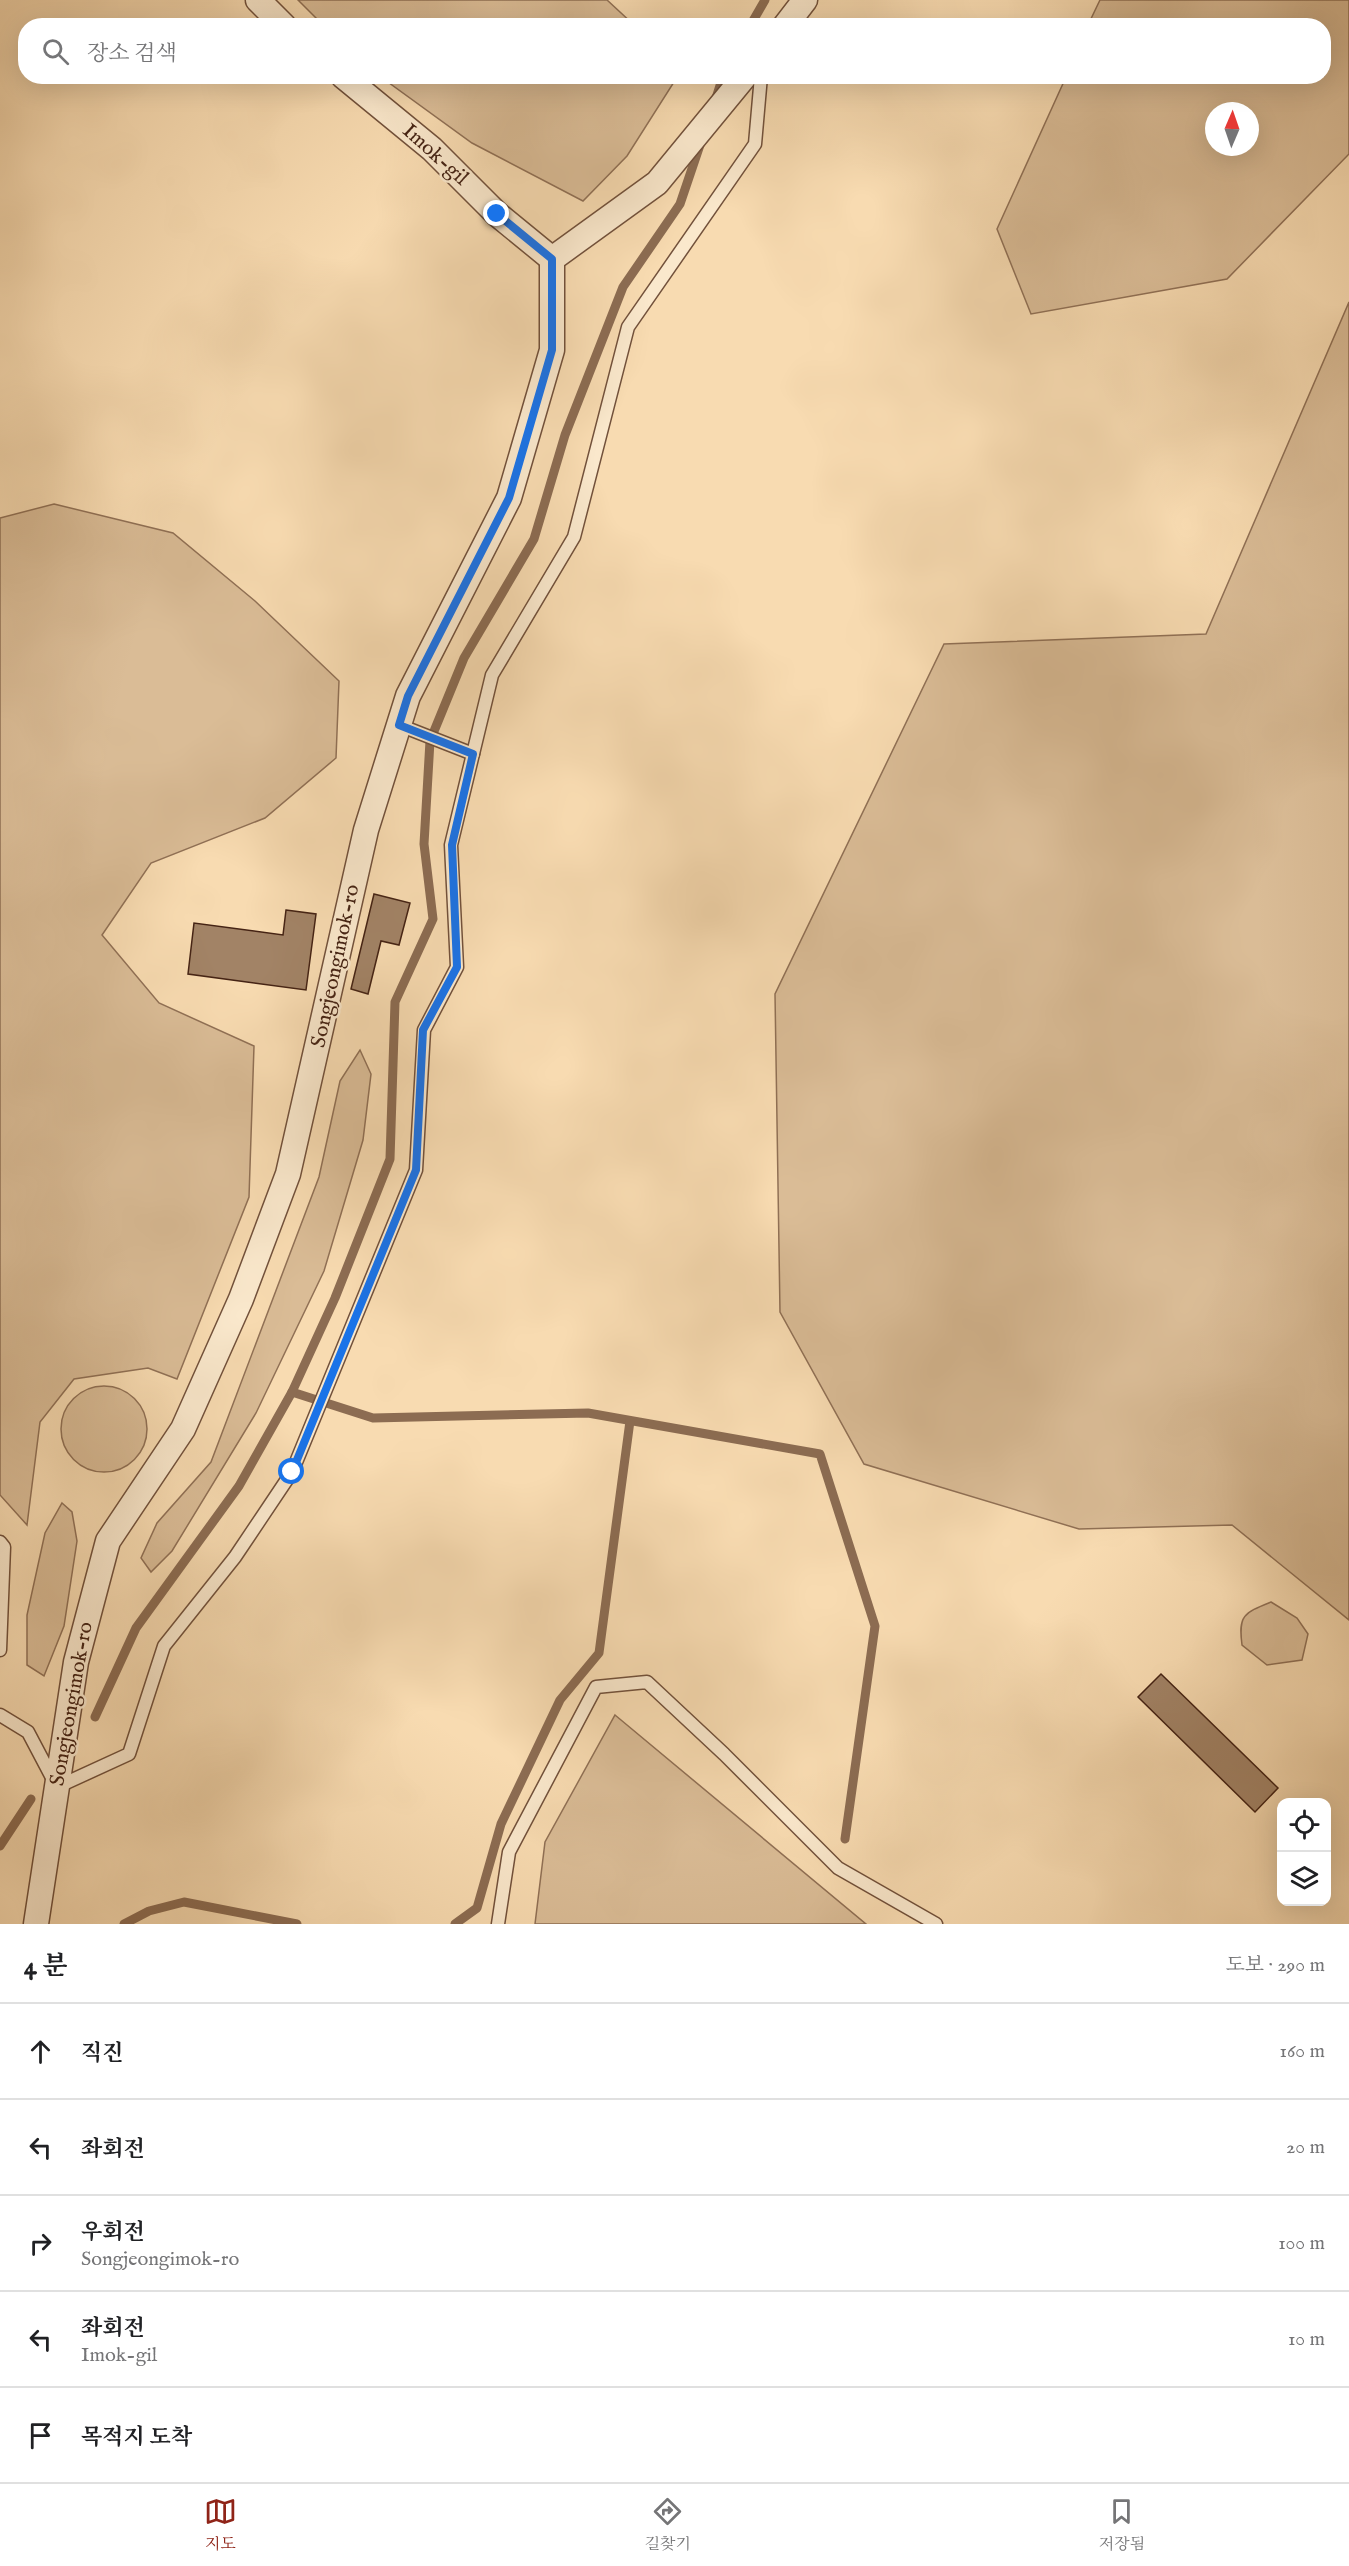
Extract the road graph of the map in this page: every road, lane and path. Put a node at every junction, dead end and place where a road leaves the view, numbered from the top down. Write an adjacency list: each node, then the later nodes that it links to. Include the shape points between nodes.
1 (258, 0): 3 (street)
2 (805, 0): 4 (street)
3 (276, 18)
4 (791, 18)
5 (353, 84): 8 (street, Imok-gil, via 432,149 497,214)
6 (739, 84): 8 (street, via 657,183)
7 (760, 84): 10 (lane, via 755,144 628,327 574,537 492,675)
8 (552, 259): 9 (street, Songjeongimok-ro, via 552,350 509,498 408,696)
9 (399, 725): 10 (lane); 14 (street, Songjeongimok-ro, via 366,830 288,1174 241,1299 183,1429 108,1541 76,1662)
10 (473, 754): 14 (lane, via 452,845 457,967 423,1030 416,1170 292,1472 235,1557 164,1646 129,1754)
11 (0, 1542): 12 (lane, via 4,1547)
12 (0, 1650)
13 (0, 1715): 14 (lane, via 28,1732)
14 (57, 1787): 15 (street, Songjeongimok-ro)
15 (36, 1924)
16 (498, 1924): 17 (lane, via 509,1852 596,1687 647,1682 838,1868)
17 (936, 1924)

